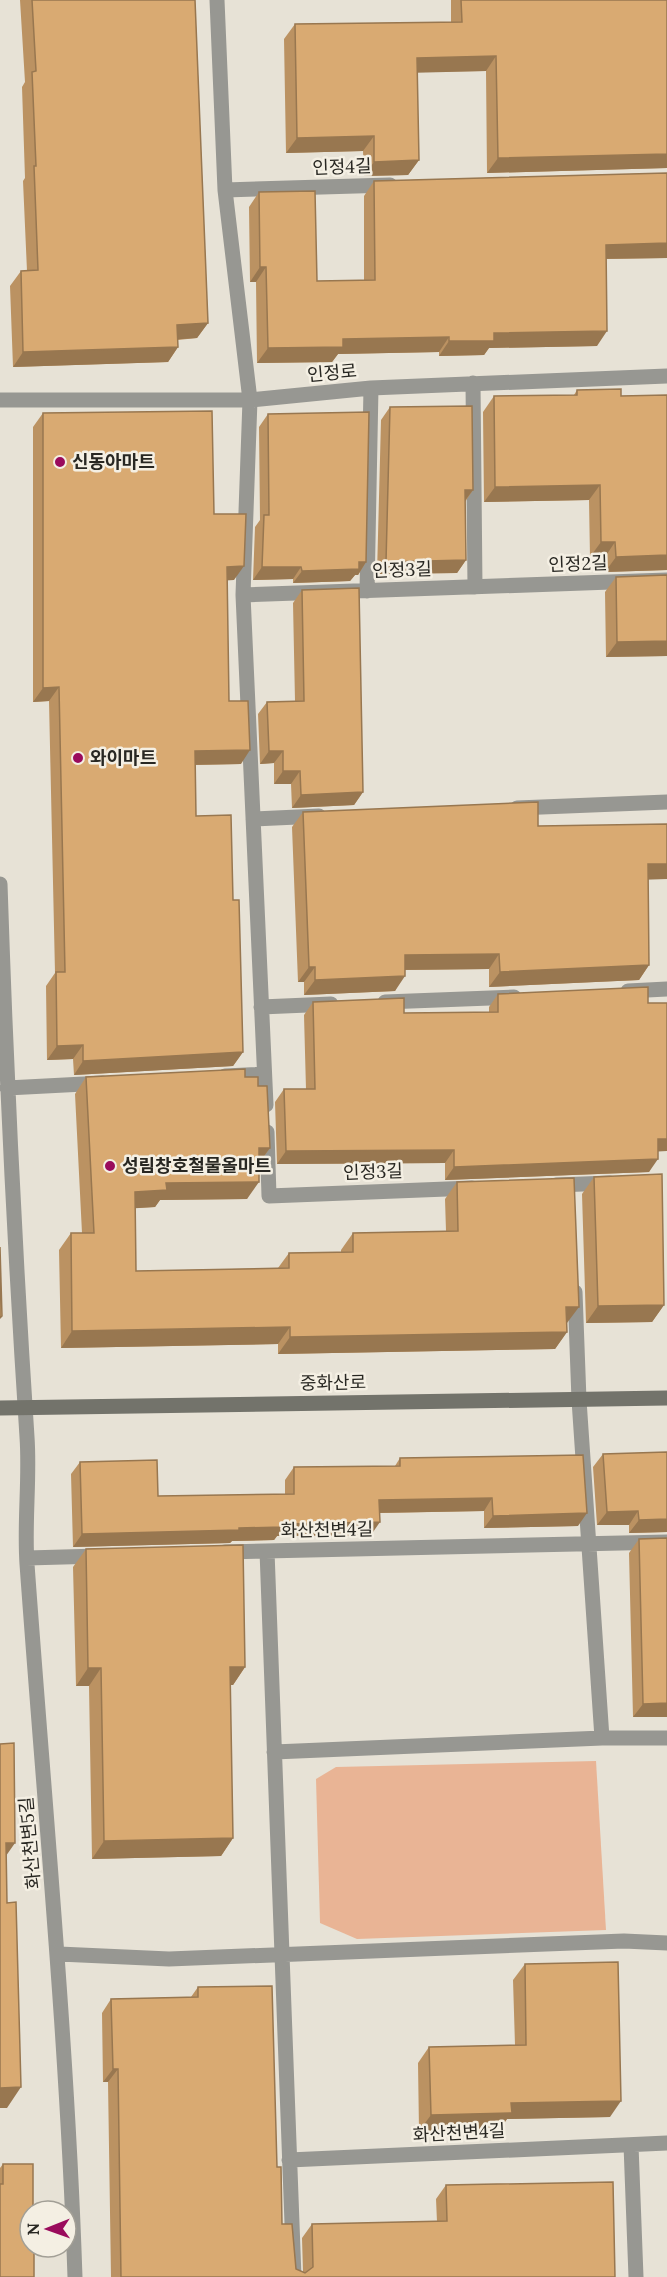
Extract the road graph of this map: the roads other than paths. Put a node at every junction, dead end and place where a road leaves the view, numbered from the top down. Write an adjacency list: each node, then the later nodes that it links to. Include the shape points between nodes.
1 (217, 0): 3 (street)
2 (402, 185): 3 (street, 인정4길)
3 (225, 190): 8 (street)
4 (667, 376): 5 (street, 인정로)
5 (473, 383): 6 (street, 인정로); 10 (street)
6 (371, 388): 8 (street, 인정로); 11 (street)
7 (0, 400): 8 (street, 인정로)
8 (250, 400): 12 (street, 인정3길)
9 (667, 580): 10 (street, 인정2길)
10 (483, 587): 11 (street, 인정3길)
11 (367, 591): 12 (street, 인정3길)
12 (243, 596): 16 (street, 인정3길)
13 (667, 802): 14 (street)
14 (504, 809)
15 (335, 816): 16 (street)
16 (253, 819): 23 (street, 인정3길)
17 (0, 884): 27 (street, 화산천변5길)
18 (667, 989): 19 (street)
19 (612, 992)
20 (534, 996): 21 (street)
21 (368, 1003)
22 (344, 1004): 23 (street)
23 (261, 1007): 24 (street, 인정3길)
24 (264, 1074): 25 (street); 31 (street, 인정3길, via 269,1196)
25 (206, 1077)
26 (124, 1082): 27 (street)
27 (7, 1088): 28 (street, 화산천변5길)
28 (5, 1159): 35 (street, 화산천변5길)
29 (631, 1182): 30 (street, via 572,1191)
30 (537, 1186)
31 (490, 1188)
32 (575, 1280): 34 (street)
33 (667, 1398): 34 (street, 중화산로)
34 (579, 1400): 35 (street, 중화산로); 38 (street)
35 (25, 1406): 36 (street, 중화산로); 42 (street, 화산천변5길)
36 (0, 1408)
37 (667, 1542): 38 (street, 화산천변4길)
38 (591, 1544): 39 (street, 화산천변4길); 43 (street)
39 (267, 1551): 40 (street); 45 (street, 화산천변4길)
40 (207, 1552)
41 (111, 1556): 42 (street)
42 (27, 1558): 47 (street, 화산천변5길)
43 (602, 1738): 44 (street); 45 (street)
44 (667, 1738)
45 (274, 1752): 48 (street, 화산천변4길)
46 (667, 1943): 48 (street, via 624,1941)
47 (59, 1954): 48 (street, via 169,1959); 52 (street, 화산천변5길)
48 (282, 1954): 51 (street, 화산천변4길)
49 (667, 2143): 50 (street, 화산천변4길)
50 (631, 2145): 51 (street, 화산천변4길); 54 (street)
51 (289, 2160): 53 (street, 화산천변4길)
52 (75, 2277)
53 (294, 2277)
54 (636, 2277)

